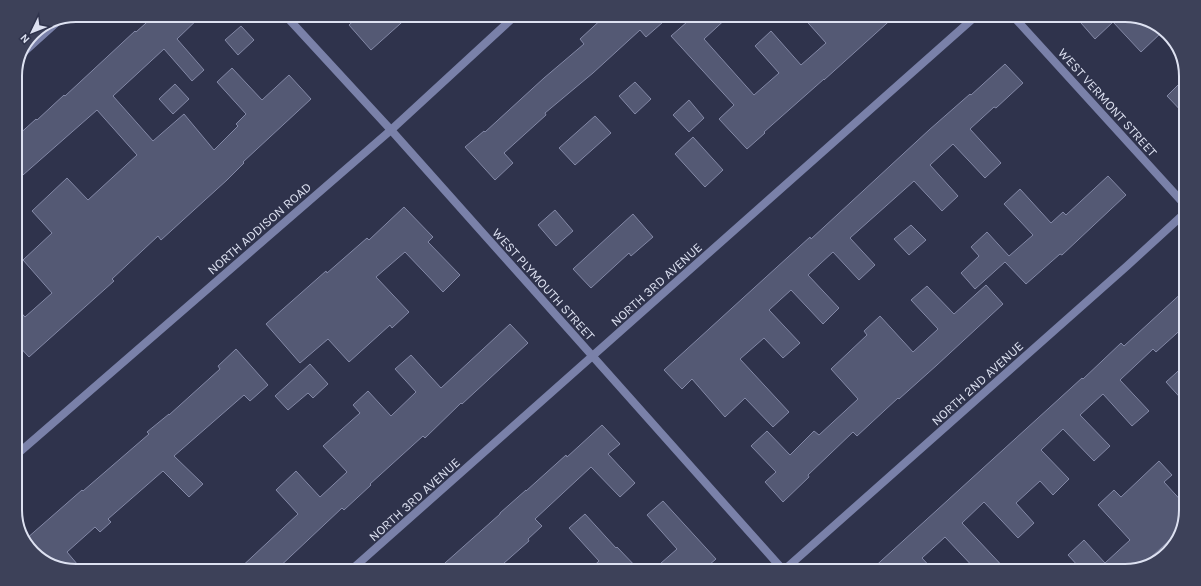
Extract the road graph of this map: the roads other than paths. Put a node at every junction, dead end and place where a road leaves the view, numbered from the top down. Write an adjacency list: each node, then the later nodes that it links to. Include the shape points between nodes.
1 (291, 22): 5 (street, WEST PLYMOUTH STREET)
2 (508, 22): 5 (street, NORTH ADDISON ROAD)
3 (970, 22): 8 (street, NORTH 3RD AVENUE)
4 (1018, 22): 6 (street, WEST VERMONT STREET)
5 (391, 130): 8 (street, WEST PLYMOUTH STREET); 9 (street, NORTH ADDISON ROAD)
6 (1179, 198)
7 (1179, 218): 12 (street, NORTH 2ND AVENUE)
8 (592, 356): 10 (street, NORTH 3RD AVENUE); 11 (street, WEST PLYMOUTH STREET)
9 (22, 450)
10 (358, 564)
11 (778, 564)
12 (792, 564)

